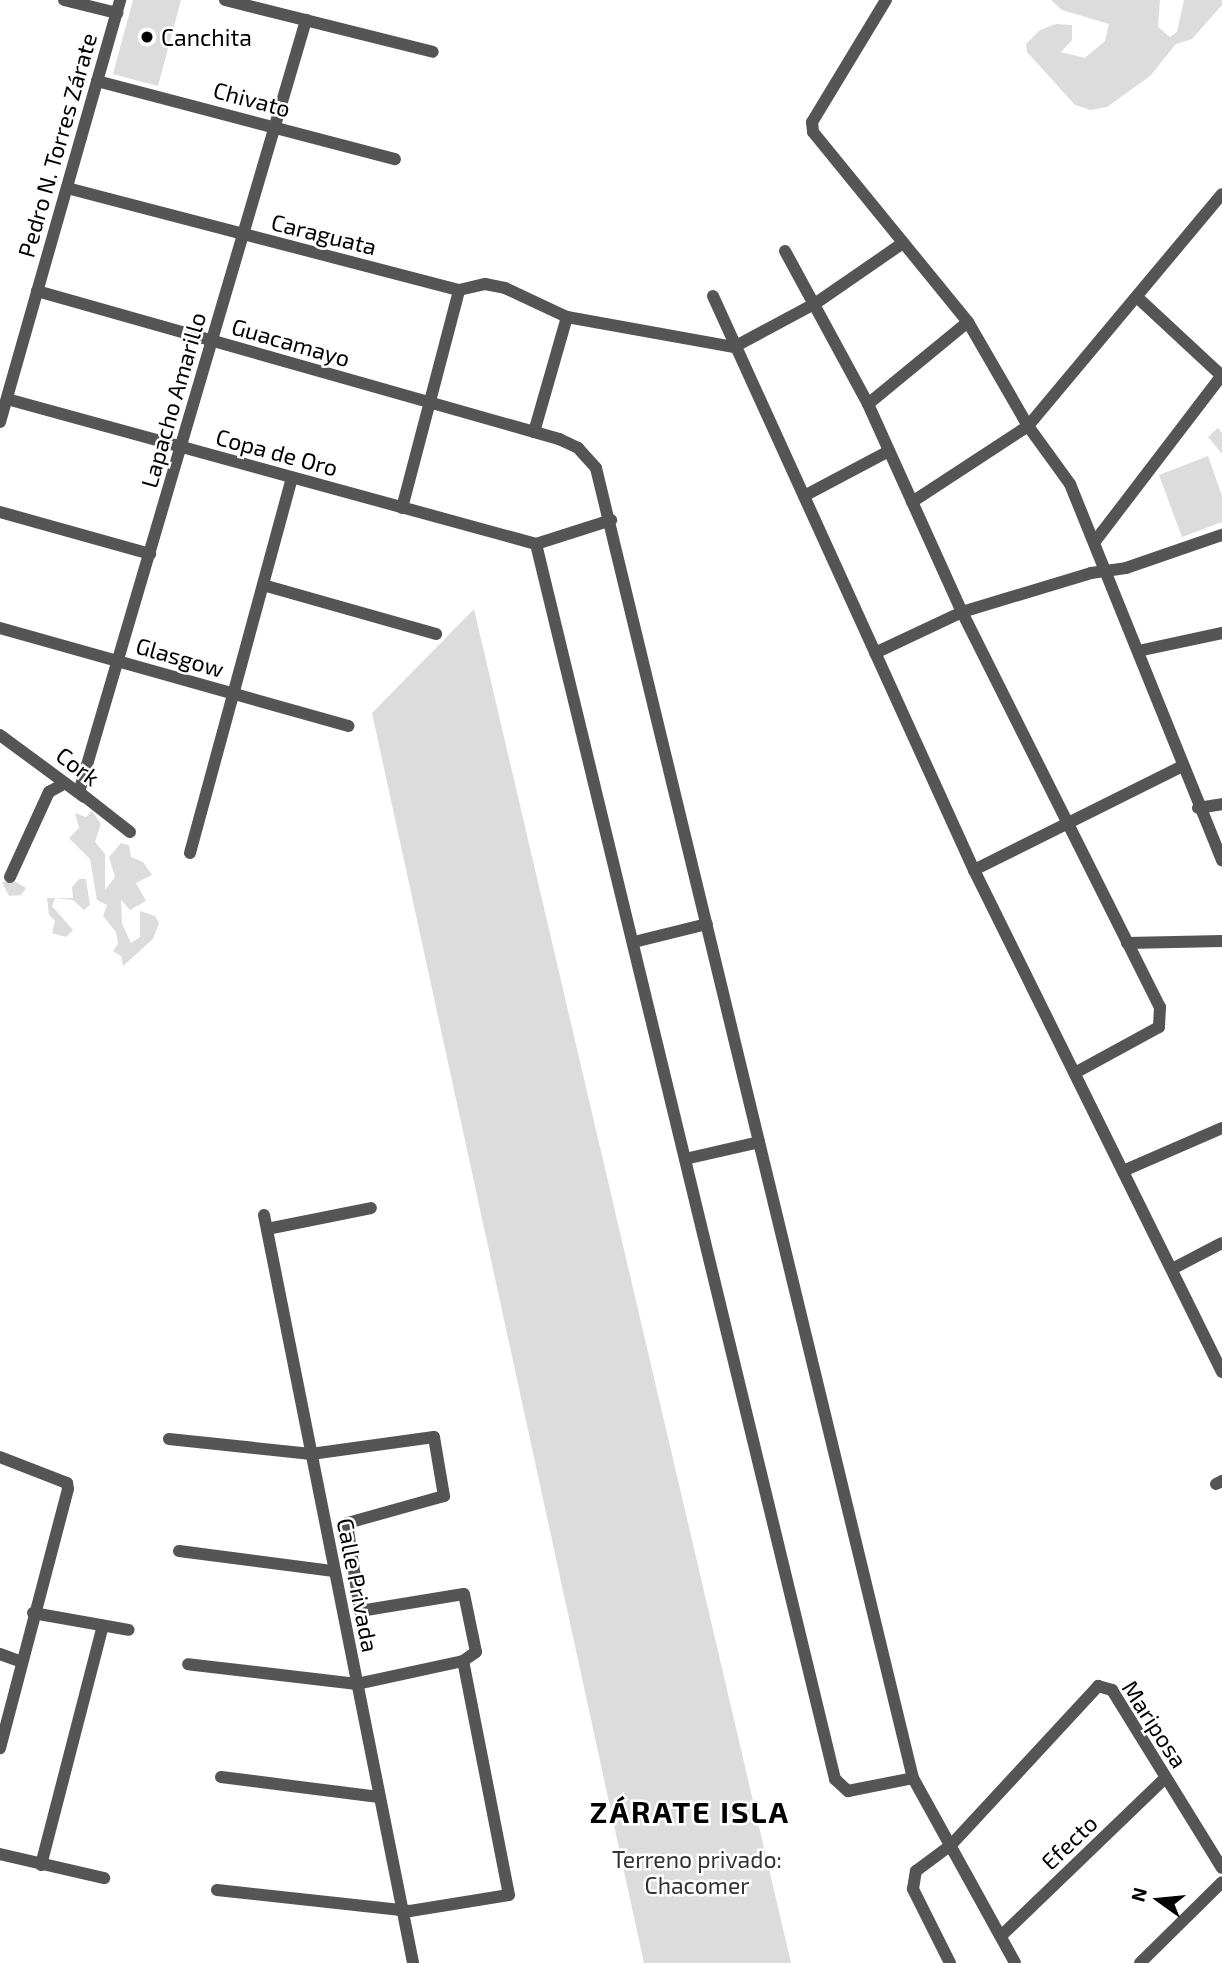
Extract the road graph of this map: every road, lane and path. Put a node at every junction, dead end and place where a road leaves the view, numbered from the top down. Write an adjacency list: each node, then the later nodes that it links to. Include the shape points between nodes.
1 (64, 0): 5 (street)
2 (226, 0): 4 (street)
3 (886, 0): 14 (street, via 812,129)
4 (253, 3): 6 (street)
5 (118, 6): 8 (street, Pedro N. Torres Zárate)
6 (306, 20): 7 (street); 9 (street, Lapacho Amarillo)
7 (433, 52)
8 (97, 81): 9 (street, Chivato); 11 (street, Pedro N. Torres Zárate)
9 (275, 127): 10 (street, Chivato); 13 (street, Lapacho Amarillo)
10 (395, 159)
11 (67, 188): 13 (street, Caraguata); 17 (street, Pedro N. Torres Zárate)
12 (1222, 194): 19 (street)
13 (243, 235): 16 (street, Caraguata); 23 (street, Lapacho Amarillo)
14 (904, 243): 20 (street); 22 (street)
15 (785, 251): 20 (street)
16 (459, 290): 21 (street, Caraguata, via 485,284 505,288); 27 (street)
17 (37, 291): 23 (street, Guacamayo); 26 (street, Pedro N. Torres Zárate)
18 (713, 296): 24 (street)
19 (1138, 298): 25 (street); 30 (street)
20 (816, 303): 24 (street); 28 (street)
21 (567, 317): 24 (street, Caraguata); 31 (street)
22 (968, 322): 28 (street); 30 (street)
23 (212, 342): 27 (street, Guacamayo); 32 (street, Lapacho Amarillo)
24 (734, 347): 35 (street)
25 (1222, 376): 41 (street)
26 (7, 399): 29 (street, Pedro N. Torres Zárate); 32 (street, Copa de Oro)
27 (429, 402): 31 (street, Guacamayo); 37 (street)
28 (868, 404): 33 (street)
29 (0, 422)
30 (1028, 426): 36 (street); 41 (street, via 1070,484)
31 (534, 432): 39 (street, Guacamayo, via 559,439 588,457 596,468)
32 (181, 447): 34 (street, Copa de Oro); 43 (street, Lapacho Amarillo)
33 (887, 452): 35 (street); 36 (street)
34 (292, 478): 37 (street, Copa de Oro); 45 (street)
35 (804, 496): 51 (street)
36 (912, 502): 46 (street)
37 (402, 508): 42 (street, Copa de Oro)
38 (0, 512): 43 (street)
39 (611, 520): 42 (street); 66 (street, Guacamayo)
40 (1222, 536): 44 (street)
41 (1096, 540): 44 (street)
42 (536, 544): 68 (street)
43 (150, 554): 52 (street, Lapacho Amarillo)
44 (1109, 571): 46 (street); 50 (street)
45 (263, 585): 49 (street); 53 (street)
46 (962, 612): 51 (street); 60 (street)
47 (0, 628): 52 (street, Glasgow)
48 (1222, 633): 50 (street)
49 (436, 634)
50 (1138, 650): 56 (street)
51 (875, 653): 64 (street)
52 (118, 662): 53 (street, Glasgow); 61 (street, Lapacho Amarillo, via 79,792)
53 (234, 694): 54 (street, Glasgow); 62 (street)
54 (349, 726)
55 (0, 735): 57 (street, Cork)
56 (1181, 767): 59 (street); 60 (street)
57 (65, 783): 61 (street, Cork); 65 (street, via 49,792)
58 (1222, 804): 59 (street)
59 (1198, 808): 63 (street)
60 (1066, 823): 64 (street); 69 (street)
61 (130, 832)
62 (190, 853)
63 (1222, 861)
64 (974, 870): 70 (street)
65 (10, 877)
66 (707, 924): 68 (street); 72 (street, Guacamayo)
67 (1222, 941): 69 (street)
68 (634, 942): 73 (street)
69 (1127, 943): 70 (street, via 1160,1007 1158,1027)
70 (1075, 1073): 74 (street)
71 (1222, 1128): 74 (street)
72 (759, 1142): 73 (street); 97 (street, Guacamayo)
73 (685, 1159): 97 (street, via 835,1779 848,1791)
74 (1123, 1171): 79 (street)
75 (370, 1208): 77 (street)
76 (264, 1215): 77 (street, Calle Privada)
77 (267, 1229): 82 (street, Calle Privada)
78 (1222, 1244): 79 (street)
79 (1172, 1269): 80 (street)
80 (1222, 1370)
81 (169, 1439): 82 (street)
82 (311, 1454): 85 (street, Calle Privada); 90 (street, via 435,1438 444,1496 346,1525 361,1613 464,1594 476,1652)
83 (0, 1457): 86 (street, via 67,1483)
84 (179, 1551): 85 (street)
85 (334, 1571): 93 (street, Calle Privada)
86 (33, 1613): 87 (street); 91 (street)
87 (103, 1626): 88 (street); 101 (street)
88 (129, 1630)
89 (0, 1654): 91 (street)
90 (463, 1661): 93 (street); 106 (street, via 510,1893)
91 (22, 1662): 94 (street)
92 (188, 1664): 93 (street)
93 (356, 1684): 98 (street, Calle Privada)
94 (0, 1748)
95 (222, 1777): 98 (street)
96 (1165, 1778): 99 (street, Mariposa, via 1112,1690 1098,1686); 102 (street, Mariposa); 107 (street, Efecto)
97 (913, 1779): 99 (street, Guacamayo)
98 (379, 1797): 106 (street, Calle Privada)
99 (951, 1845): 107 (street, Guacamayo); 109 (street, via 916,1871 913,1889)
100 (0, 1854): 101 (street)
101 (41, 1865): 103 (street)
102 (1222, 1868)
103 (104, 1878)
104 (1222, 1882): 111 (street)
105 (217, 1890): 106 (street)
106 (403, 1910): 108 (street, Calle Privada)
107 (1001, 1936): 110 (street, Guacamayo)
108 (413, 1963)
109 (950, 1963)
110 (1015, 1963)
111 (1140, 1963)

